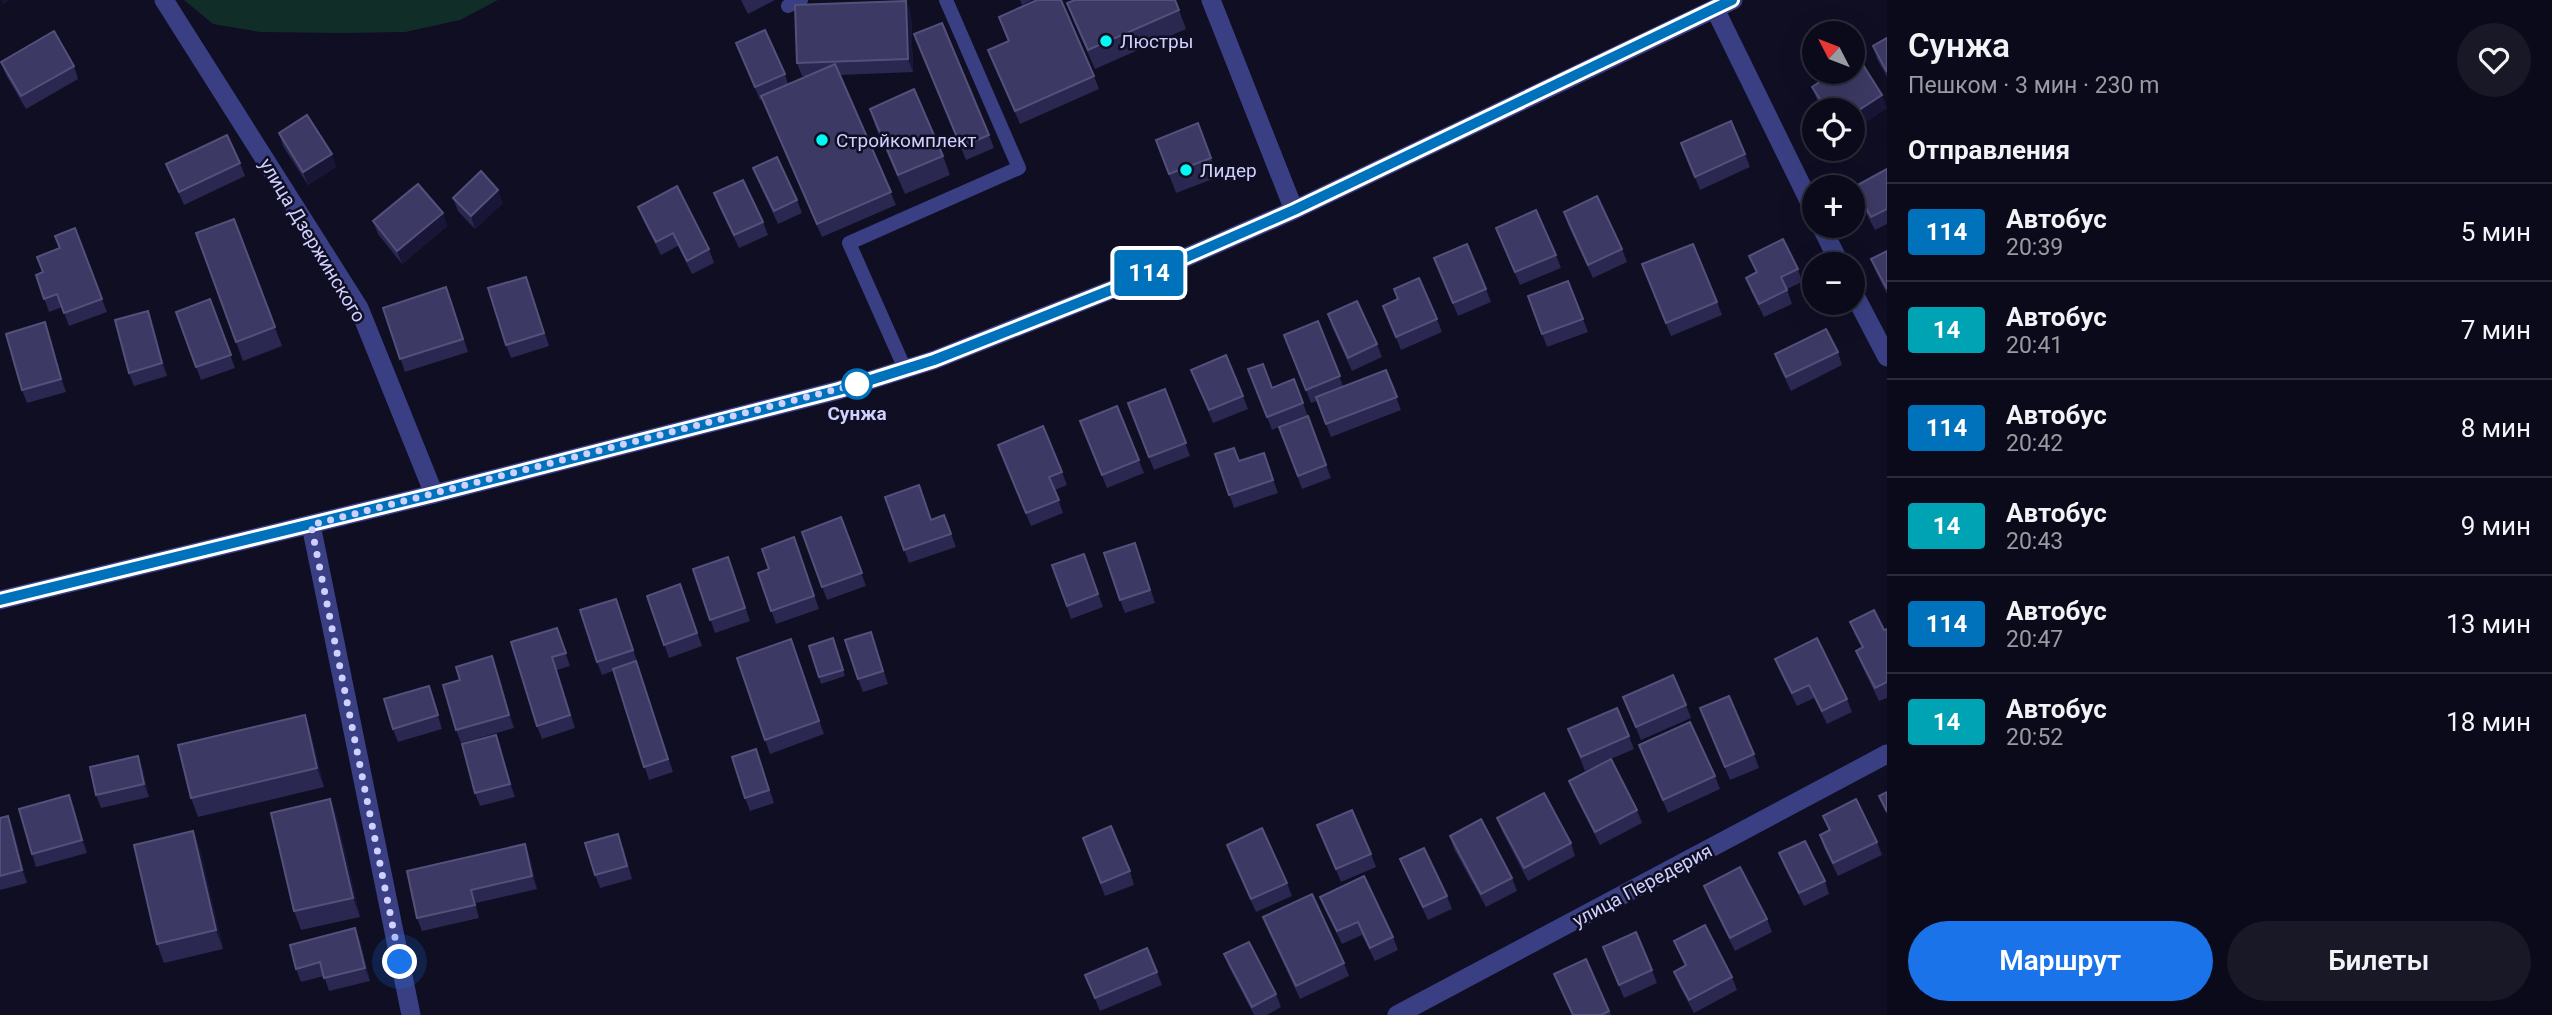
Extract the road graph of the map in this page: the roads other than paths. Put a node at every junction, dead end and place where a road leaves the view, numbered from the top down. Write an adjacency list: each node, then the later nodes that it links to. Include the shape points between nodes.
1 (164, 0): 10 (street, улица Дзержинского, via 359,308)
2 (946, 0): 9 (lane, via 1019,168 849,243)
3 (1211, 0): 6 (street)
4 (1724, 4): 5 (street); 6 (street)
5 (1802, 183)
6 (1294, 210): 9 (street, via 1116,288)
7 (1865, 315): 8 (street)
8 (1887, 357)
9 (905, 369): 10 (street)
10 (434, 494): 11 (street)
11 (311, 525): 12 (street); 14 (street)
12 (0, 600)
13 (1887, 754): 15 (street, улица Передерия)
14 (411, 1015)
15 (1397, 1015)

